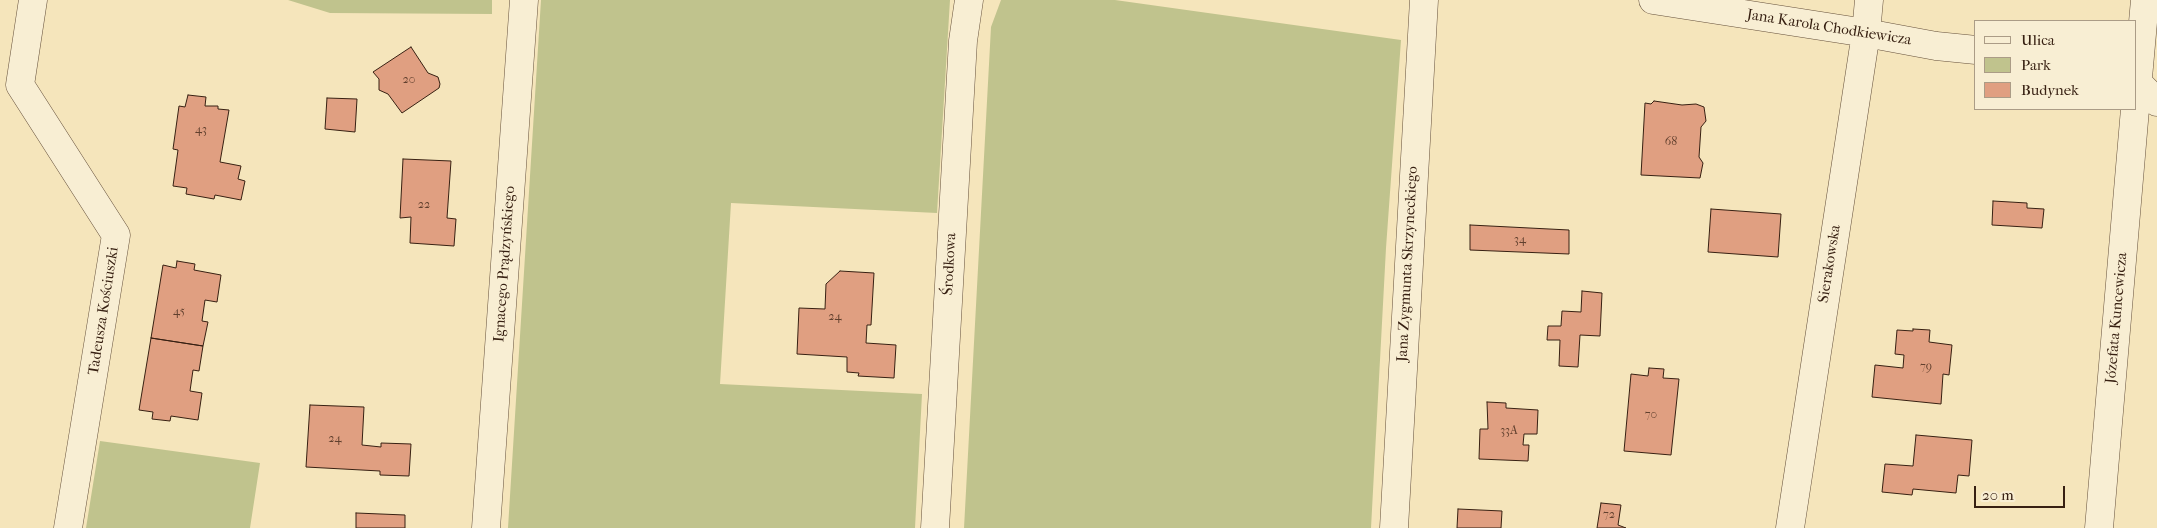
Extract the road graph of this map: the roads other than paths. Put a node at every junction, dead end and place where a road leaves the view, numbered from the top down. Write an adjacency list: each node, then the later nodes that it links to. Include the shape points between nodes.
1 (33, 0): 14 (street, Tadeusza Kościuszki, via 20,85 116,235)
2 (524, 0): 15 (street, Ignacego Prądzyńskiego)
3 (969, 0): 16 (street, Środkowa, via 963,41)
4 (1424, 0): 17 (street, Jana Zygmunta Skrzyneckiego)
5 (1653, 0): 8 (street, Jana Karola Chodkiewicza)
6 (1869, 0): 8 (street, Sierakowska)
7 (2145, 0): 10 (street)
8 (1866, 33): 9 (street, Jana Karola Chodkiewicza); 18 (street, Sierakowska)
9 (1974, 50)
10 (2137, 78)
11 (2137, 89): 12 (street)
12 (2157, 102)
13 (2135, 110): 19 (street, Józefata Kuncewicza)
14 (68, 528)
15 (486, 528)
16 (935, 528)
17 (1394, 528)
18 (1790, 528)
19 (2099, 528)

